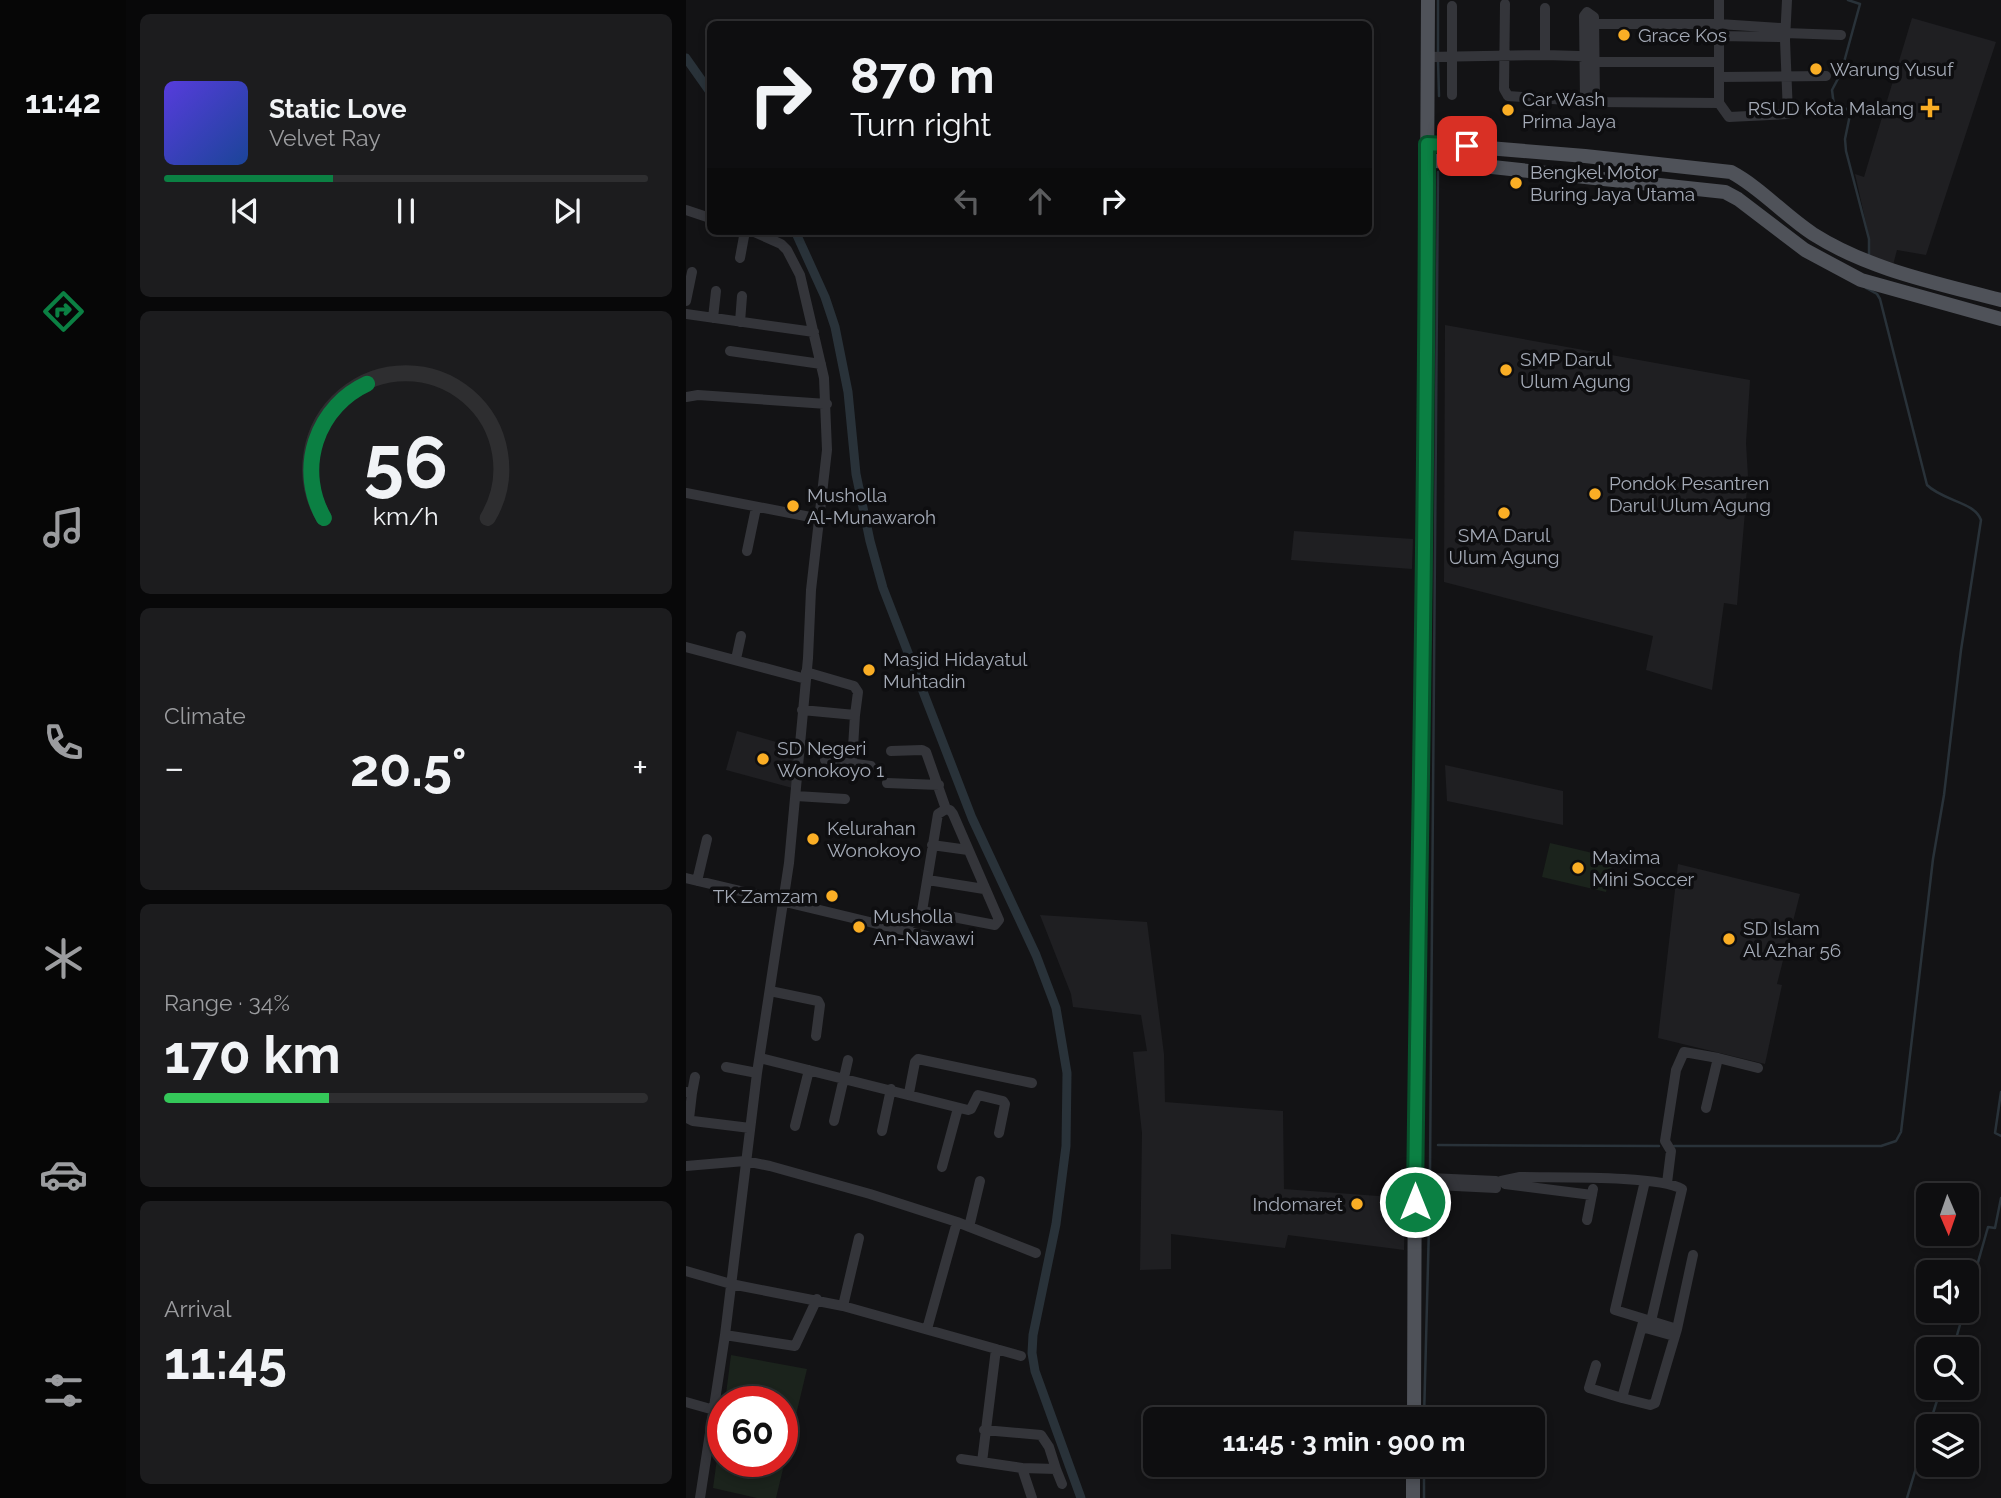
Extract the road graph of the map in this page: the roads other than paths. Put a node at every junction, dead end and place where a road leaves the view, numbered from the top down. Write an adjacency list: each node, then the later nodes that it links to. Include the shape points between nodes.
1 (1428, 0): 14 (main road)
2 (1719, 0): 7 (street)
3 (1787, 0): 8 (street)
4 (1505, 4): 11 (street)
5 (1452, 6): 13 (street)
6 (1545, 8): 12 (street)
7 (1719, 24): 8 (street, via 1780,28); 10 (street); 15 (street, via 1594,23)
8 (1785, 33): 9 (street); 10 (street, via 1779,37); 17 (street)
9 (1841, 35)
10 (1719, 36): 16 (street)
11 (1504, 55): 12 (street); 13 (street); 21 (street, via 1508,96)
12 (1545, 55): 15 (street)
13 (1452, 56): 14 (street); 20 (street)
14 (1427, 57): 23 (main road)
15 (1589, 59): 16 (street); 21 (street)
16 (1719, 62): 19 (street)
17 (1786, 75): 18 (street); 19 (street); 22 (street, via 1787,115 1729,117)
18 (1826, 76)
19 (1719, 77): 22 (street)
20 (1452, 95)
21 (1590, 101): 22 (street)
22 (1719, 103)
23 (1427, 144): 24 (main road); 27 (main road, via 1726,171 1749,183)
24 (1427, 160): 30 (main road, via 1724,192); 103 (main road, via 1415,1076)
25 (686, 209): 26 (street)
26 (707, 217)
27 (1813, 234): 30 (main road); 35 (main road, via 1887,269)
28 (744, 235): 31 (street)
29 (761, 235): 41 (street, via 781,244 792,256)
30 (1805, 250): 39 (main road, via 1861,280)
31 (740, 258)
32 (692, 272): 36 (street)
33 (716, 291): 38 (street)
34 (742, 296): 40 (street)
35 (2001, 300)
36 (686, 301)
37 (686, 314): 38 (street)
38 (713, 318): 40 (street)
39 (2001, 319)
40 (740, 322): 41 (street)
41 (814, 332): 43 (street)
42 (730, 351): 43 (street)
43 (821, 364): 45 (street)
44 (686, 397): 45 (street)
45 (827, 404): 48 (street)
46 (686, 494): 47 (street)
47 (756, 508): 48 (street); 49 (street)
48 (821, 519): 53 (street)
49 (747, 551)
50 (741, 636): 52 (street)
51 (686, 647): 52 (street)
52 (736, 659): 53 (street)
53 (806, 676): 54 (street); 55 (street, via 854,686 858,692)
54 (802, 710): 55 (street); 62 (street)
55 (855, 715): 58 (street)
56 (891, 751): 61 (street, via 926,752)
57 (825, 760): 58 (street)
58 (852, 764): 59 (street)
59 (871, 766)
60 (887, 783): 61 (street)
61 (939, 785): 64 (street)
62 (796, 796): 63 (street); 71 (street)
63 (845, 799)
64 (946, 809): 66 (street, via 938,814); 67 (street, via 953,814)
65 (707, 839): 68 (street)
66 (932, 845): 67 (street); 69 (street)
67 (968, 850): 70 (street)
68 (692, 879): 71 (street)
69 (928, 880): 70 (street); 72 (street)
70 (984, 889): 72 (street, via 999,920 995,925)
71 (784, 902): 73 (street); 75 (street)
72 (922, 911): 73 (street)
73 (904, 930): 74 (street)
74 (936, 938)
75 (770, 991): 76 (street, via 818,1001); 77 (street)
76 (816, 1036)
77 (760, 1058): 82 (street); 83 (street)
78 (1718, 1058): 81 (street); 91 (street); 104 (street, via 1682,1055 1665,1141 1671,1151)
79 (848, 1060): 85 (street)
80 (726, 1067): 83 (street)
81 (1758, 1068)
82 (809, 1070): 85 (street); 93 (street)
83 (757, 1073): 94 (street)
84 (695, 1077): 88 (street)
85 (843, 1079): 87 (street); 92 (street)
86 (1032, 1083): 89 (street, via 918,1059)
87 (891, 1089): 89 (street); 95 (street)
88 (689, 1093): 94 (street, via 689,1119)
89 (909, 1093): 90 (street)
90 (958, 1108): 96 (street, via 970,1110 978,1094 1003,1101); 99 (street)
91 (1706, 1108)
92 (834, 1121)
93 (795, 1126)
94 (750, 1128): 97 (street)
95 (882, 1132)
96 (999, 1133)
97 (745, 1161): 98 (street); 108 (street); 114 (street)
98 (686, 1166)
99 (942, 1167)
100 (1594, 1179): 102 (street); 105 (street, via 1520,1177); 106 (street)
101 (980, 1181): 109 (street)
102 (1645, 1181): 104 (street); 117 (street, via 1615,1310)
103 (1425, 1182): 105 (street); 127 (main road)
104 (1667, 1183): 117 (street, via 1682,1192)
105 (1499, 1184): 106 (street)
106 (1592, 1195): 107 (street)
107 (1587, 1220)
108 (957, 1222): 109 (street); 118 (street)
109 (970, 1227): 111 (street)
110 (859, 1238): 116 (street)
111 (1037, 1254)
112 (1693, 1255): 119 (street)
113 (686, 1271): 114 (street)
114 (731, 1284): 115 (street); 120 (street)
115 (817, 1300): 116 (street); 120 (street, via 796,1346)
116 (844, 1306): 118 (street)
117 (1645, 1322): 119 (street); 125 (street)
118 (927, 1329): 121 (street)
119 (1676, 1333): 125 (street, via 1655,1403)
120 (725, 1335): 124 (street)
121 (996, 1349): 122 (street); 129 (street)
122 (1021, 1356)
123 (1596, 1365): 125 (street, via 1590,1388)
124 (718, 1386)
125 (1622, 1398)
126 (686, 1402): 128 (street)
127 (1415, 1407)
128 (707, 1408)
129 (984, 1430): 132 (street); 134 (street, via 1041,1435)
130 (707, 1454): 137 (street)
131 (961, 1459): 132 (street)
132 (982, 1462): 133 (street)
133 (1022, 1468): 134 (street); 138 (street)
134 (1056, 1469): 136 (street)
135 (1413, 1477): 139 (main road)
136 (1062, 1483)
137 (700, 1498)
138 (1032, 1498)
139 (1413, 1498)

